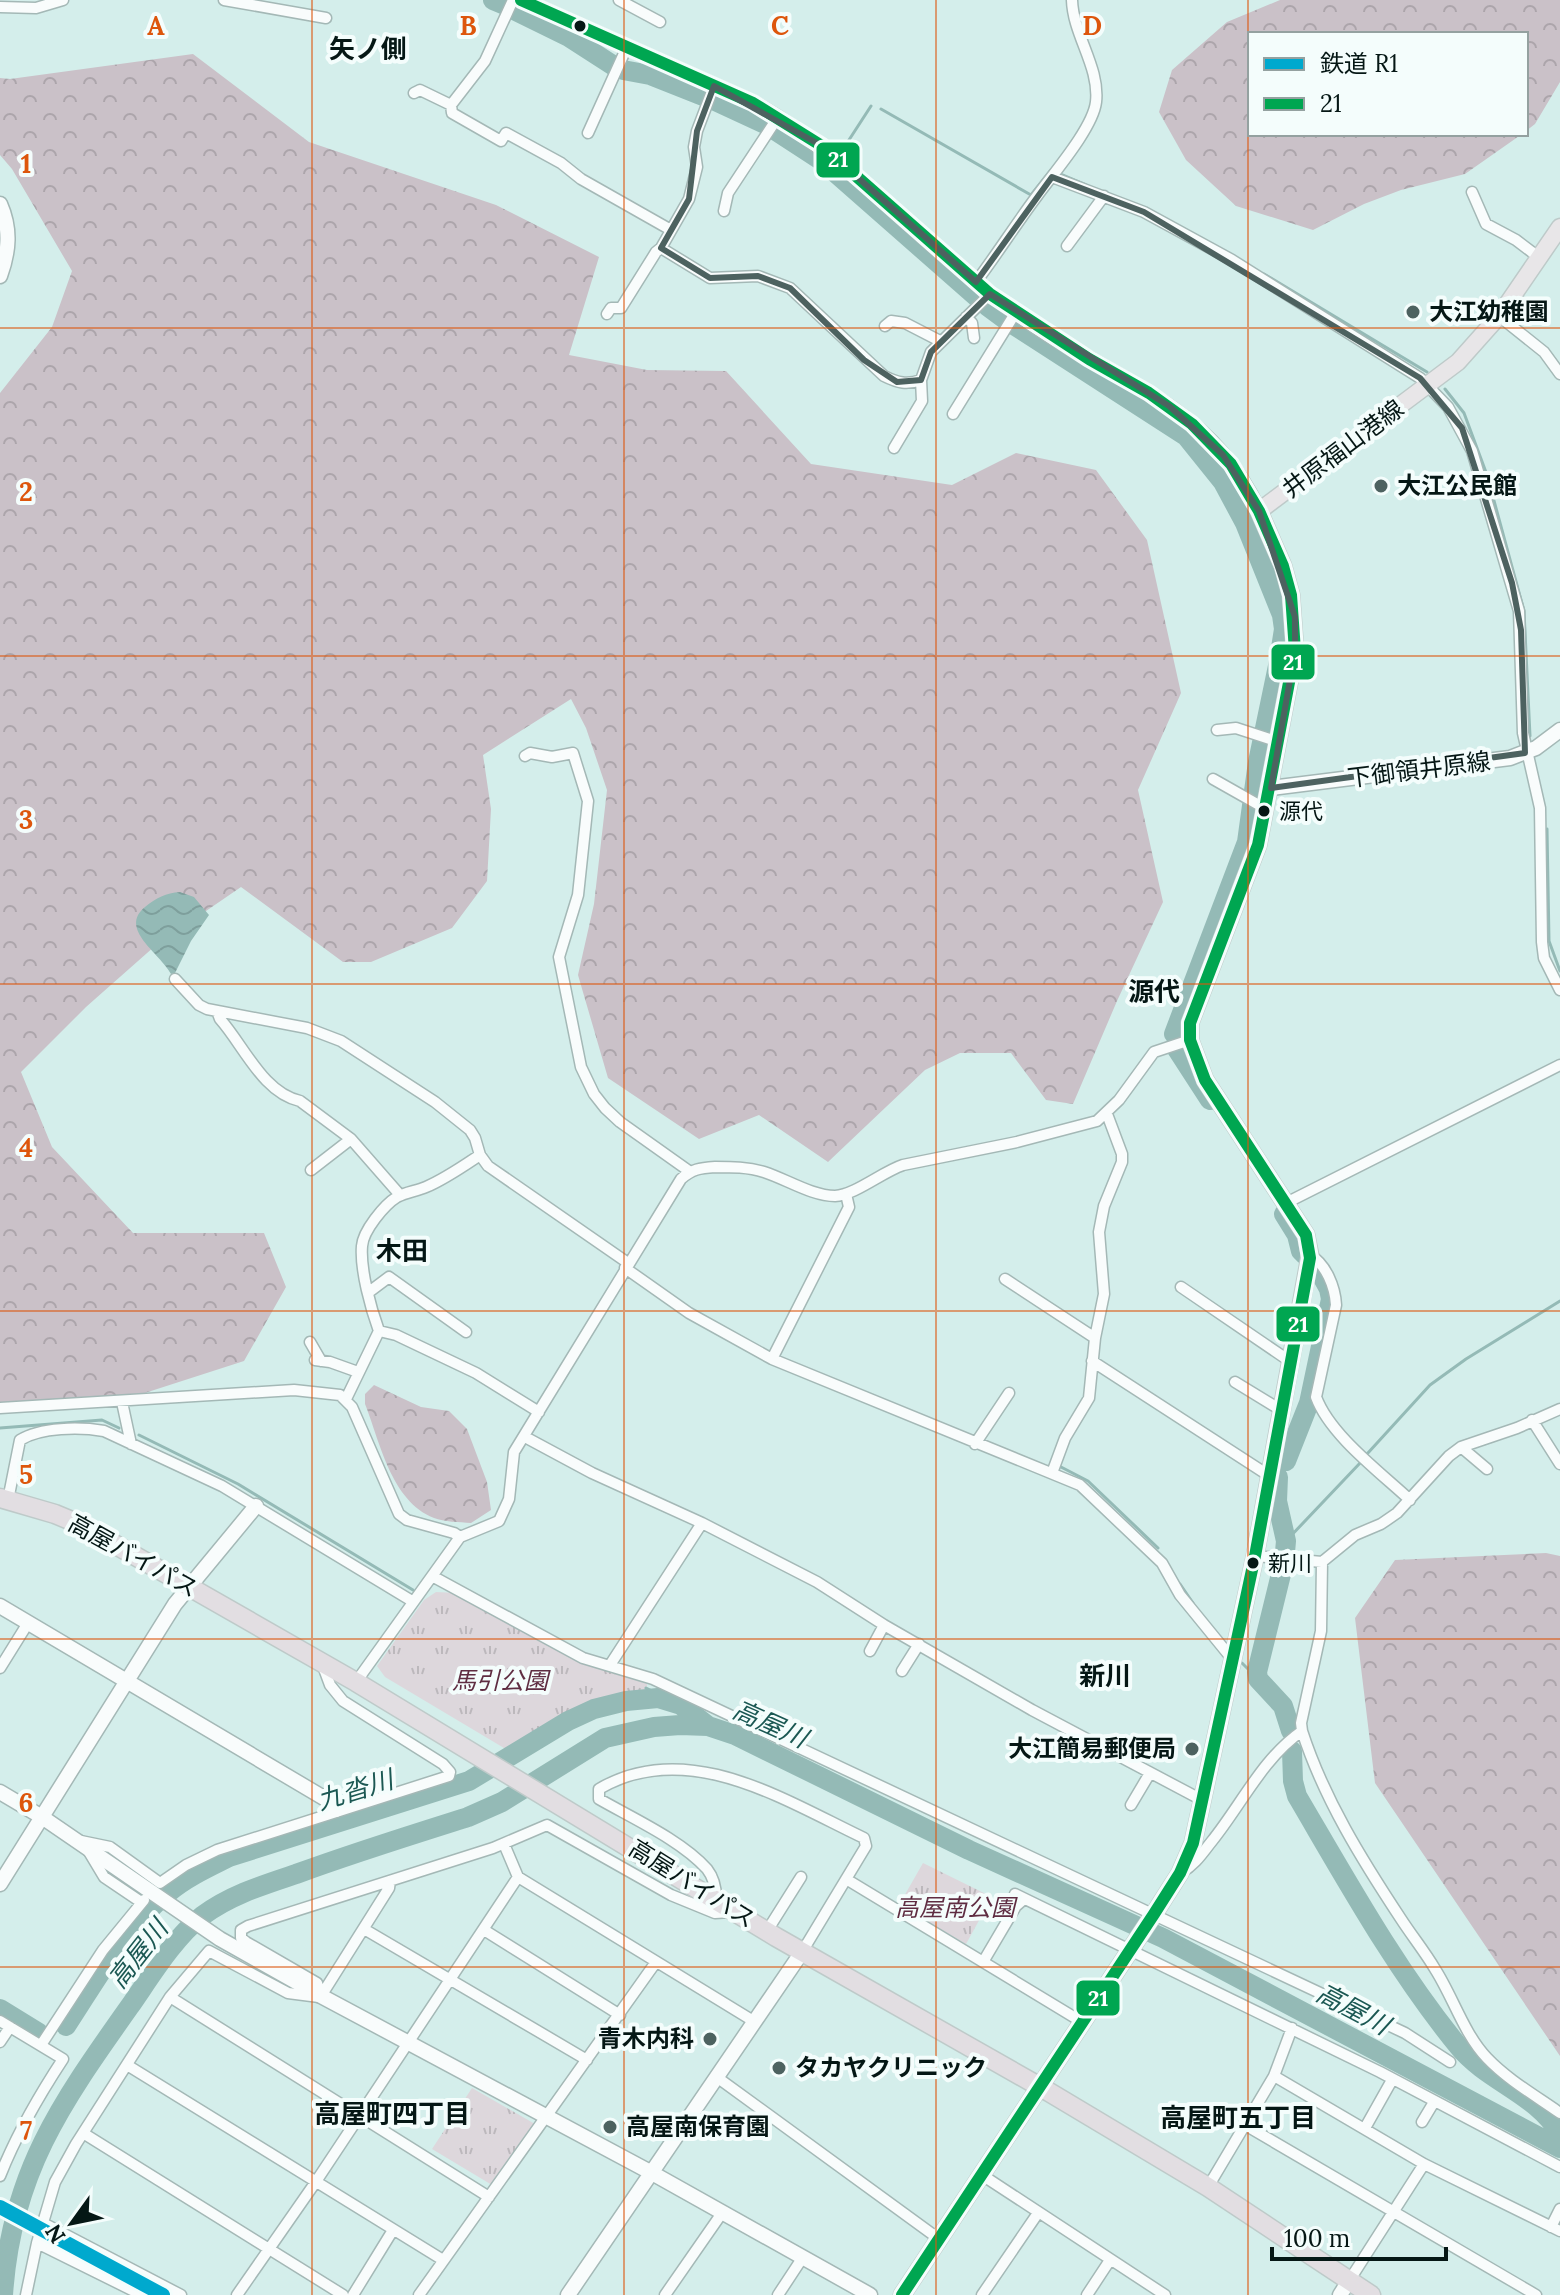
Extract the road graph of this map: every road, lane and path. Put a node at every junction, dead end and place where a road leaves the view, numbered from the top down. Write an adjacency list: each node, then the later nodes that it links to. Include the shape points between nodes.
1 (63, 0): 8 (street, via 36,8)
2 (224, 0): 7 (street)
3 (513, 0): 14 (street, via 485,61)
4 (521, 0): 11 (street)
5 (619, 0): 10 (street)
6 (1072, 0): 17 (street, via 1096,101 1087,125)
7 (239, 2): 9 (street)
8 (0, 7)
9 (326, 18)
10 (660, 22)
11 (626, 49): 12 (street); 16 (street)
12 (714, 86): 15 (street); 23 (street, via 697,131 697,167 689,199)
13 (414, 93): 14 (street, via 420,90)
14 (451, 105): 23 (street, via 452,113 501,141 506,133)
15 (774, 124): 21 (street, via 728,193); 28 (street, via 843,164)
16 (588, 133)
17 (1052, 177): 19 (street); 28 (street)
18 (1472, 192): 26 (street, via 1486,224)
19 (1104, 196): 24 (street); 39 (street, via 1232,260)
20 (0, 204): 27 (street, via 8,232)
21 (724, 211)
22 (1560, 227): 26 (main road, 井原福山港線)
23 (671, 230): 25 (street)
24 (1067, 246)
25 (661, 248): 31 (street, via 621,308); 38 (street, via 710,278 758,276 782,284 884,376 910,384)
26 (1541, 259): 32 (main road, 井原福山港線)
27 (0, 276)
28 (976, 282): 29 (street)
29 (990, 294): 30 (street); 33 (street)
30 (1016, 312): 40 (street); 42 (street, via 1192,424 1223,455)
31 (607, 314)
32 (1499, 316): 37 (street, via 1544,352); 39 (main road, 井原福山港線)
33 (966, 317): 35 (street); 36 (street)
34 (885, 326): 36 (street, via 891,321 905,323)
35 (974, 338)
36 (940, 341): 38 (street)
37 (1560, 374)
38 (921, 380): 41 (street, via 922,401)
39 (1429, 386): 42 (main road, 井原福山港線); 46 (street, via 1448,407 1472,451 1512,583 1521,630)
40 (953, 414)
41 (894, 448)
42 (1259, 511): 45 (main road, 井原福山港線, via 1283,566 1295,617 1295,651)
43 (1217, 730): 45 (street, via 1236,728)
44 (1560, 730): 46 (street, 下御領井原線)
45 (1268, 738): 49 (main road, 井原福山港線)
46 (1525, 753): 49 (street, 下御領井原線, via 1489,762); 52 (street, via 1540,808 1544,958)
47 (525, 756): 60 (street, via 573,753 588,797 578,895 559,957 586,1080 620,1122)
48 (1213, 779): 50 (street)
49 (1271, 788): 50 (main road, 井原福山港線)
50 (1257, 805): 54 (main road, 井原福山港線, via 1258,845 1190,1023)
51 (175, 979): 53 (street, via 199,1005)
52 (1560, 990)
53 (217, 1011): 57 (street, via 267,1081); 58 (street, via 307,1028 341,1041 470,1130)
54 (1190, 1040): 56 (street, via 1154,1052); 63 (main road, via 1205,1080)
55 (1560, 1065): 63 (street)
56 (1107, 1114): 61 (street, via 1086,1126 903,1165); 71 (street, via 1122,1162 1099,1232 1104,1294)
57 (351, 1139): 59 (street); 62 (street)
58 (480, 1155): 62 (street, via 444,1178); 65 (street)
59 (311, 1170)
60 (689, 1171): 61 (street, via 735,1166 833,1196); 65 (street)
61 (846, 1194): 73 (street, via 849,1207)
62 (400, 1195): 68 (street, via 366,1233 362,1245)
63 (1286, 1203): 64 (main road, via 1306,1235)
64 (1310, 1255): 75 (main road); 95 (street, via 1323,1268 1336,1305 1316,1397 1342,1436)
65 (627, 1266): 73 (street, via 689,1313); 84 (street)
66 (1005, 1279): 71 (street)
67 (1181, 1287): 75 (street)
68 (369, 1292): 69 (street); 70 (street, via 389,1277)
69 (379, 1331): 76 (street); 84 (street, via 476,1373)
70 (466, 1332)
71 (1095, 1338): 74 (street)
72 (310, 1342): 76 (street, via 318,1361)
73 (772, 1359): 88 (street)
74 (1092, 1361): 92 (street, via 1089,1398); 93 (street)
75 (1291, 1362): 83 (main road)
76 (358, 1372): 79 (street)
77 (1235, 1382): 83 (street)
78 (1009, 1393): 88 (street)
79 (346, 1399): 80 (street, via 294,1390); 98 (street, via 399,1514)
80 (122, 1402): 81 (street); 87 (street)
81 (0, 1408)
82 (1560, 1409): 85 (street)
83 (1281, 1410): 93 (main road)
84 (539, 1412): 86 (street)
85 (1532, 1420): 89 (street); 90 (street)
86 (525, 1437): 97 (street); 98 (street, via 514,1452 509,1499 499,1521)
87 (131, 1444): 94 (street, via 88,1429 30,1434 20,1440); 96 (street)
88 (975, 1444): 92 (street)
89 (1461, 1447): 91 (street); 95 (street)
90 (1560, 1464)
91 (1487, 1469)
92 (1052, 1473): 109 (street, via 1080,1485 1147,1546)
93 (1268, 1475): 99 (main road)
94 (4, 1499): 102 (highway, 高屋バイパス, via 79,1524)
95 (1410, 1500): 100 (street)
96 (256, 1506): 102 (street); 103 (street)
97 (702, 1523): 106 (street, via 817,1582); 111 (street)
98 (460, 1537): 101 (street)
99 (1255, 1556): 100 (street); 109 (main road)
100 (1322, 1562): 116 (street, via 1321,1631)
101 (432, 1576): 103 (street); 111 (street, via 583,1658)
102 (189, 1586): 110 (highway, 高屋バイパス); 114 (street)
103 (412, 1601): 115 (street)
104 (0, 1606): 105 (street)
105 (28, 1623): 112 (street); 114 (street)
106 (884, 1625): 107 (street); 108 (street)
107 (919, 1644): 113 (street); 117 (street)
108 (870, 1651)
109 (1233, 1660): 119 (main road)
110 (322, 1663): 115 (highway, 高屋バイパス); 121 (street, via 343,1701 450,1772 443,1779)
111 (610, 1665): 133 (street, via 653,1679)
112 (0, 1668)
113 (902, 1671)
114 (127, 1682): 121 (street, via 329,1801); 122 (street)
115 (356, 1682): 131 (highway, 高屋バイパス)
116 (1302, 1731): 124 (street, via 1262,1771 1221,1830); 160 (street, via 1334,1810 1435,1968 1476,2043 1501,2071)
117 (1150, 1773): 119 (street); 120 (street)
118 (0, 1792): 122 (street)
119 (1202, 1800): 124 (main road)
120 (1131, 1805)
121 (336, 1810): 130 (street, via 217,1850 186,1865)
122 (42, 1817): 129 (street); 130 (street)
123 (504, 1844): 125 (street); 128 (street); 132 (street, via 547,1825 683,1900 715,1913)
124 (1180, 1873): 133 (main road)
125 (518, 1877): 135 (street); 139 (street)
126 (801, 1877): 136 (street)
127 (846, 1879): 131 (street, via 866,1846 864,1838 742,1780 711,1772 652,1771 599,1789 599,1799 708,1870); 138 (street); 140 (street)
128 (390, 1881): 134 (street); 142 (street, via 241,1930 246,1942 317,1983)
129 (0, 1884)
130 (151, 1893): 142 (street); 151 (street, via 103,1950)
131 (716, 1898): 132 (highway, 高屋バイパス)
132 (737, 1912): 136 (highway, 高屋バイパス)
133 (1153, 1916): 137 (main road); 153 (street, via 1405,2033)
134 (364, 1929): 141 (street); 142 (street)
135 (484, 1930): 141 (street); 144 (street)
136 (767, 1931): 138 (highway, 高屋バイパス)
137 (1132, 1948): 140 (street, via 1020,1897); 146 (main road); 148 (street)
138 (802, 1952): 145 (street); 158 (highway, 高屋バイパス)
139 (656, 1962): 144 (street); 145 (street)
140 (983, 1962): 146 (street)
141 (450, 1979): 150 (street); 152 (street)
142 (321, 1996): 143 (street, via 288,1993 209,1951); 150 (street)
143 (170, 1997): 154 (street); 161 (street)
144 (620, 2015): 152 (street)
145 (755, 2022): 156 (street)
146 (1082, 2022): 158 (main road)
147 (5, 2024): 149 (street); 151 (street)
148 (1292, 2028): 155 (street); 157 (street)
149 (0, 2042)
150 (409, 2042): 161 (street); 162 (street)
151 (41, 2045): 171 (street, via 63,2059 33,2104)
152 (587, 2060): 162 (street)
153 (1450, 2062)
154 (127, 2065): 166 (street); 172 (street)
155 (1274, 2076): 164 (street); 165 (street)
156 (718, 2078): 169 (street); 182 (street)
157 (1392, 2080): 159 (street); 165 (street)
158 (1038, 2086): 170 (main road); 173 (highway, 高屋バイパス)
159 (1434, 2102): 163 (street); 168 (street)
160 (1560, 2113)
161 (361, 2115): 172 (street); 174 (street)
162 (547, 2117): 169 (street); 174 (street)
163 (1422, 2122)
164 (1245, 2125): 173 (street); 176 (street)
165 (1365, 2128): 167 (street)
166 (83, 2133): 179 (street, via 55,2182); 184 (street)
167 (1424, 2164): 176 (street); 180 (street)
168 (1560, 2167)
169 (652, 2173): 177 (street); 196 (street)
170 (982, 2175): 178 (street); 182 (main road)
171 (0, 2176)
172 (315, 2183): 181 (street); 184 (street)
173 (1208, 2187): 188 (highway, 高屋バイパス)
174 (489, 2197): 186 (street)
175 (1560, 2209): 180 (street)
176 (1392, 2212): 188 (street); 205 (street)
177 (722, 2213): 185 (street); 197 (street)
178 (1038, 2213): 187 (street); 201 (street)
179 (43, 2223): 183 (street); 191 (street)
180 (1556, 2229)
181 (393, 2230): 186 (street); 194 (street)
182 (939, 2239): 200 (main road)
183 (37, 2243): 189 (street); 190 (street)
184 (269, 2248): 192 (street); 193 (street)
185 (803, 2257): 198 (street); 199 (street)
186 (443, 2260): 195 (street)
187 (1110, 2260): 202 (street); 203 (street)
188 (1344, 2288): 204 (highway, 高屋バイパス)
189 (138, 2293)
190 (26, 2295)
191 (181, 2295)
192 (237, 2295)
193 (343, 2295)
194 (353, 2295)
195 (419, 2295)
196 (568, 2295)
197 (665, 2295)
198 (778, 2295)
199 (870, 2295)
200 (902, 2295)
201 (982, 2295)
202 (1087, 2295)
203 (1165, 2295)
204 (1371, 2295)
205 (1536, 2295)

